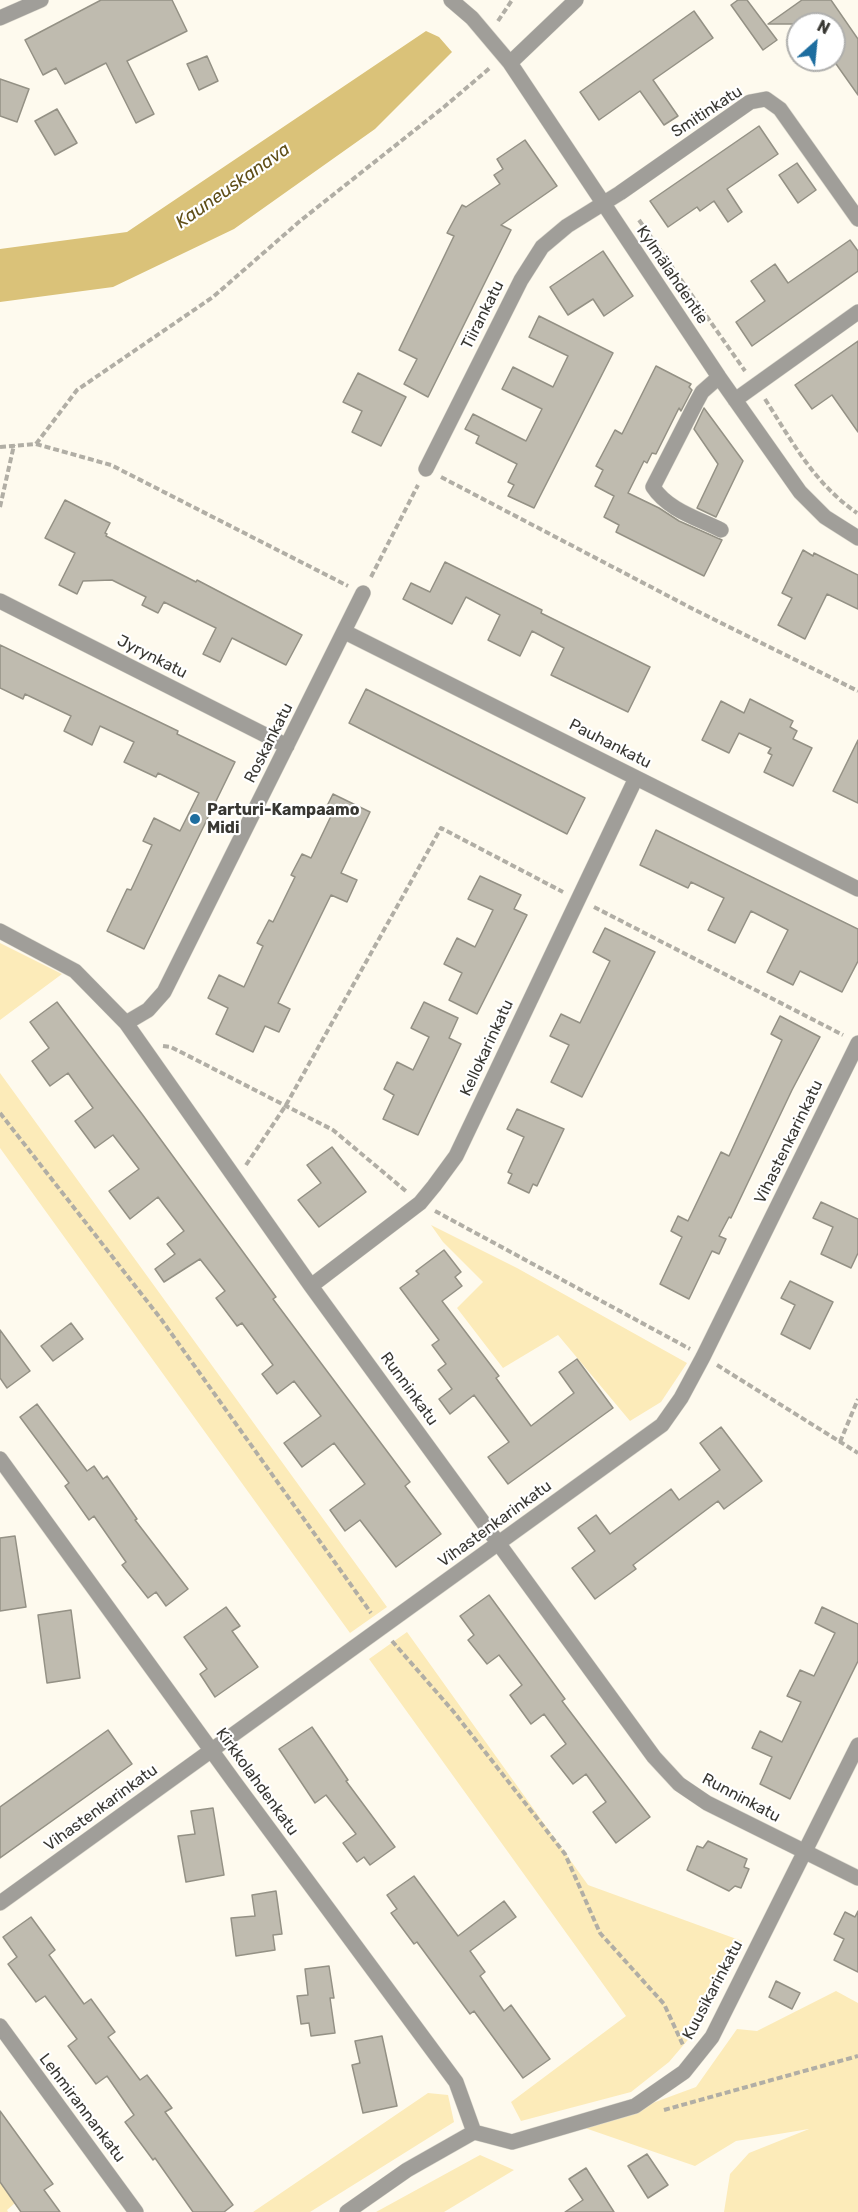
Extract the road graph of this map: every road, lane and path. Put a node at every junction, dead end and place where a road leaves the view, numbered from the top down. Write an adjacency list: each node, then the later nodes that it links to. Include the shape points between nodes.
1 (41, 0): 5 (street)
2 (451, 0): 7 (street, Kylmälahdentie)
3 (512, 0): 6 (path, via 498,21)
4 (576, 0): 6 (street)
5 (0, 18)
6 (522, 51): 7 (street)
7 (506, 58): 9 (street, Kylmälahdentie); 15 (path, via 300,221 213,297 77,390)
8 (620, 193): 9 (street, Smitinkatu); 10 (street, Smitinkatu, via 750,102 766,99 780,109); 13 (path)
9 (603, 204): 12 (street, Kylmälahdentie); 18 (street, Tiirankatu, via 542,247 521,280)
10 (858, 219)
11 (858, 312): 13 (street)
12 (719, 377): 14 (street, Kylmälahdentie); 21 (street, via 702,392 653,487 677,509)
13 (755, 385): 14 (street); 20 (path, via 824,486)
14 (735, 400): 22 (street, Kylmälahdentie, via 800,492 825,517)
15 (36, 444): 16 (path); 23 (path, via 111,465)
16 (14, 446): 17 (path); 19 (path)
17 (0, 447)
18 (426, 469): 23 (path); 26 (path)
19 (0, 507)
20 (858, 514)
21 (721, 530)
22 (858, 538)
23 (363, 593): 25 (street, Roskankatu)
24 (0, 601): 27 (street, Jyrynkatu)
25 (345, 632): 27 (street, Roskankatu); 28 (street, Pauhankatu)
26 (858, 691)
27 (288, 746): 32 (street, Roskankatu, via 164,992 148,1010)
28 (636, 778): 29 (street, Pauhankatu); 30 (street, Kellokarinkatu)
29 (858, 889)
30 (578, 899): 34 (path, via 846,1036); 35 (path, via 441,828); 38 (street, Kellokarinkatu, via 456,1156)
31 (0, 931): 32 (street, Runninkatu, via 75,971)
32 (126, 1023): 33 (street, Runninkatu)
33 (138, 1042): 35 (path, via 171,1047); 37 (street, Runninkatu)
34 (856, 1049): 40 (street, Vihastenkarinkatu)
35 (286, 1105): 37 (path); 38 (path, via 333,1130)
36 (0, 1113): 46 (path, via 161,1319)
37 (236, 1181): 39 (street, Runninkatu)
38 (420, 1203): 39 (street, Kellokarinkatu); 40 (path)
39 (310, 1286): 45 (street, Runninkatu)
40 (703, 1357): 42 (path); 45 (street, Vihastenkarinkatu, via 662,1425)
41 (858, 1399): 42 (path)
42 (840, 1442): 43 (path)
43 (858, 1453)
44 (0, 1459): 48 (street, Kirkkolahdenkatu)
45 (500, 1544): 46 (street, Vihastenkarinkatu); 49 (street, Runninkatu, via 654,1757 679,1784 707,1803)
46 (381, 1628): 48 (street, Vihastenkarinkatu); 54 (path, via 453,1711 565,1854 600,1933 664,2004)
47 (858, 1745): 49 (street, Kuusikarinkatu)
48 (211, 1751): 51 (street, Vihastenkarinkatu); 56 (street, Kirkkolahdenkatu, via 456,2082)
49 (804, 1851): 50 (street, Runninkatu); 54 (street, Kuusikarinkatu, via 712,2037)
50 (858, 1878)
51 (0, 1903)
52 (0, 2026): 57 (street, Lehmirannankatu)
53 (858, 2056): 55 (path, via 654,2112)
54 (691, 2063): 55 (street, Kuusikarinkatu)
55 (634, 2106): 56 (street, Kuusikarinkatu, via 512,2142)
56 (474, 2132): 58 (street, via 407,2170)
57 (136, 2212)
58 (347, 2212)

